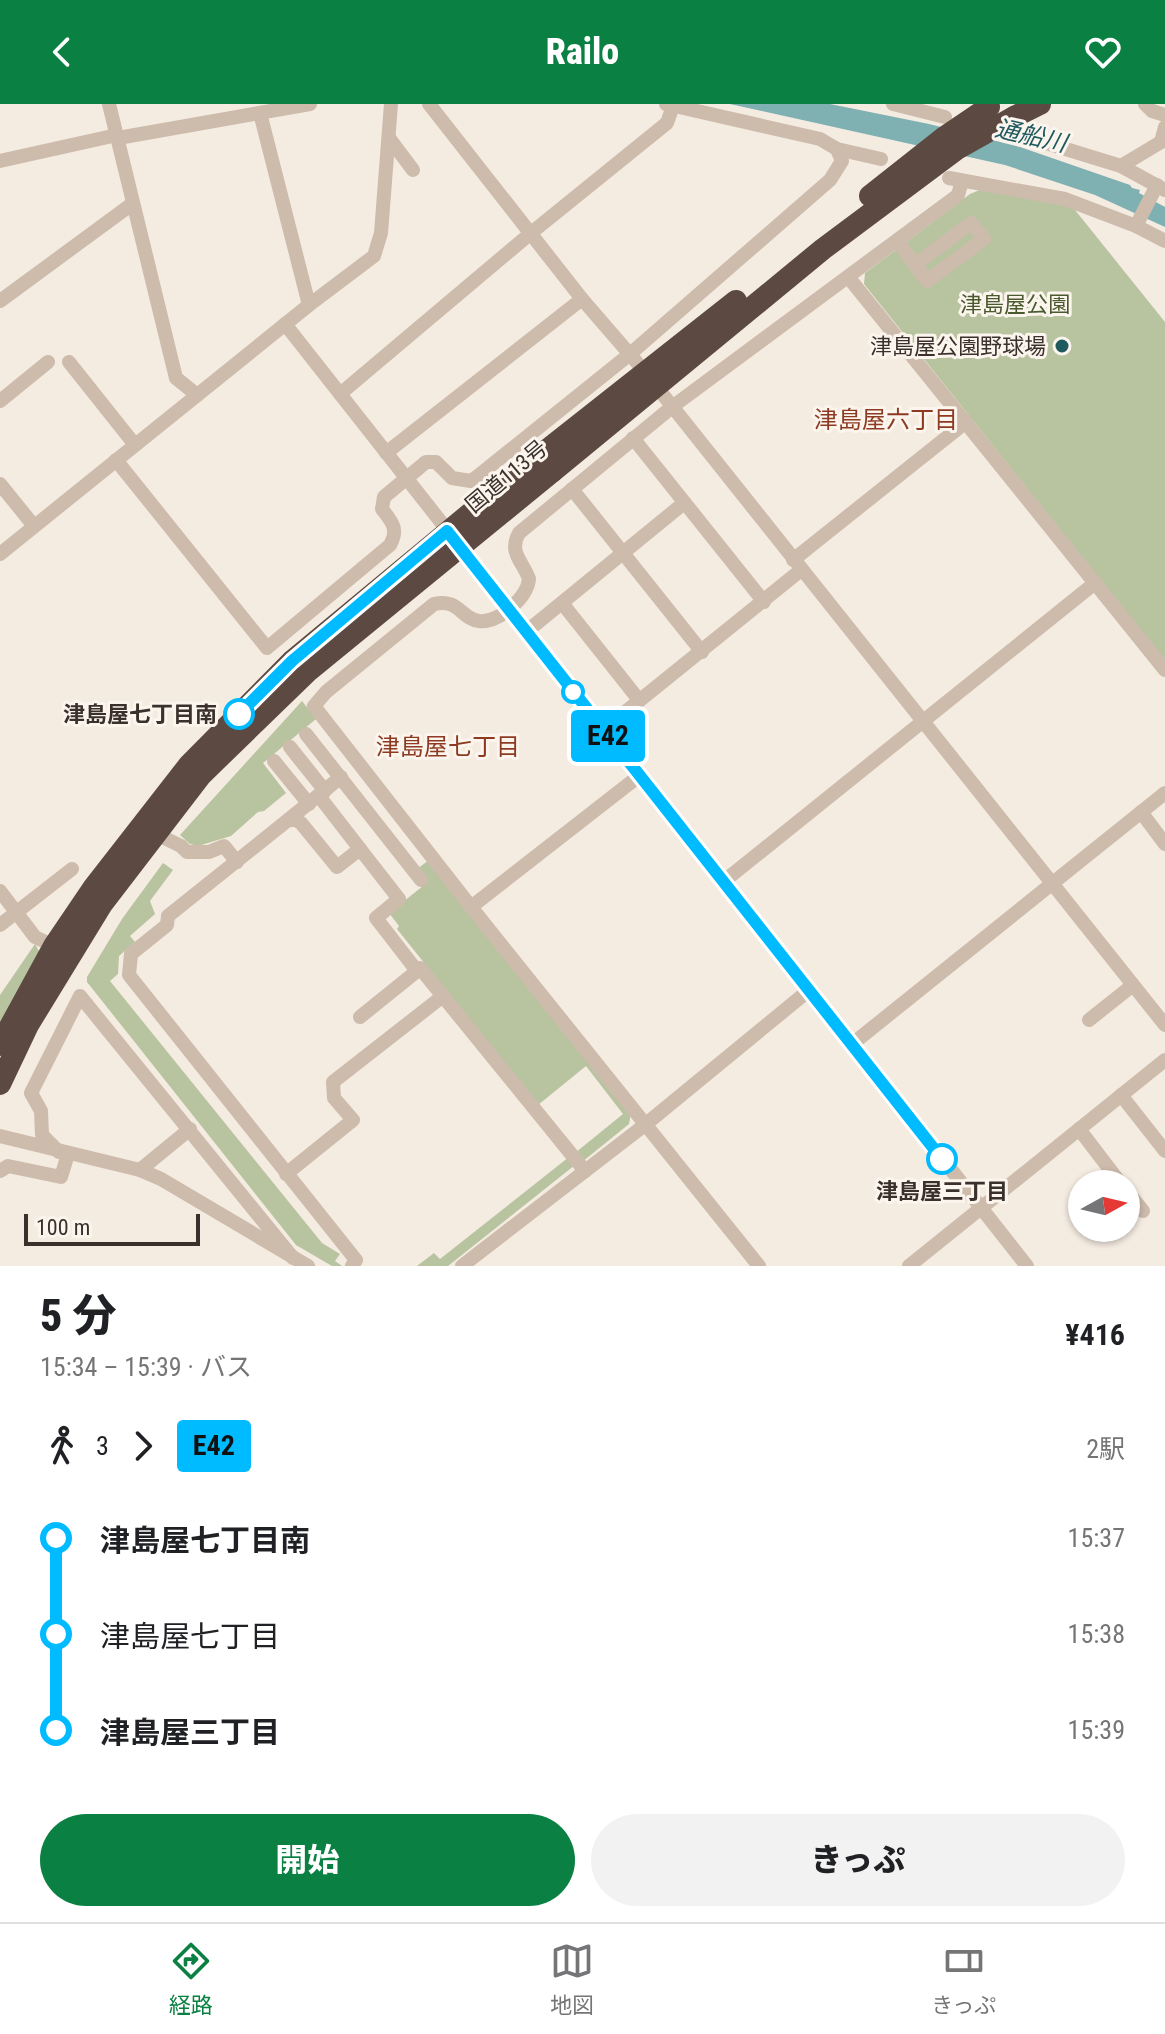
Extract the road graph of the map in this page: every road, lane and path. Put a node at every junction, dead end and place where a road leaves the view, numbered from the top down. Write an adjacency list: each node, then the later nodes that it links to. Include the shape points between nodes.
1 (109, 104): 14 (street)
2 (310, 104): 10 (street)
3 (391, 104): 15 (street)
4 (429, 104): 24 (street)
5 (893, 104): 9 (street)
6 (1040, 104): 12 (highway, 国道113号)
7 (1145, 104): 11 (street)
8 (669, 105): 16 (street, via 820,139); 24 (street, via 667,123)
9 (943, 112)
10 (260, 113): 14 (street); 31 (street)
11 (1165, 115)
12 (1005, 116): 19 (street); 36 (highway, 国道113号, bridge)
13 (1165, 127): 19 (street, via 1161,142)
14 (118, 137): 18 (street); 22 (street)
15 (389, 138): 20 (street); 31 (street, via 381,233 374,256)
16 (837, 149): 17 (street); 33 (street, via 842,161 830,180)
17 (881, 159)
18 (0, 161)
19 (1121, 166): 21 (street)
20 (413, 170)
21 (1161, 188): 23 (street)
22 (132, 204): 30 (street); 38 (street, via 176,378)
23 (1136, 226): 25 (street); 26 (street, via 1065,199 955,179 958,195)
24 (531, 233): 29 (street); 37 (street)
25 (1165, 241)
26 (898, 242): 27 (street); 28 (street)
27 (915, 265): 27 (street, via 971,223 984,239 927,281)
28 (849, 278): 40 (street); 41 (street)
29 (582, 299): 33 (street); 44 (street)
30 (0, 301)
31 (309, 305): 32 (street)
32 (285, 324): 37 (street); 38 (street)
33 (630, 354): 36 (street); 46 (street, via 471,481 452,478 431,461)
34 (48, 362): 39 (street)
35 (69, 362): 43 (street)
36 (651, 380): 40 (street); 51 (highway, 国道113号, bridge)
37 (340, 394): 44 (street)
38 (197, 395): 43 (street)
39 (0, 401)
40 (672, 407): 42 (street); 54 (street)
41 (966, 422): 54 (street); 55 (street)
42 (633, 438): 48 (street); 49 (street)
43 (135, 445): 45 (street)
44 (386, 453): 46 (street)
45 (116, 460): 46 (street, via 267,648 390,545 395,528 381,503); 50 (street)
46 (405, 479): 51 (street)
47 (0, 484): 50 (street)
48 (572, 489): 52 (street); 58 (street, via 519,533 516,558 527,572 529,587)
49 (684, 503): 52 (street); 56 (street)
50 (34, 526): 53 (street)
51 (453, 540): 58 (street); 75 (highway, 国道113号, via 201,775); 87 (highway, 国道113号, via 292,661 189,765)
52 (624, 553): 57 (street); 60 (street)
53 (0, 554)
54 (797, 565): 56 (street); 63 (street)
55 (1095, 583): 61 (street); 63 (street)
56 (764, 602): 60 (street)
57 (562, 603): 59 (street); 62 (street)
58 (508, 608): 59 (street); 68 (street, via 481,621 453,604 434,604 326,692 314,706)
59 (526, 632): 64 (street)
60 (702, 652): 62 (street)
61 (1165, 670)
62 (639, 700): 64 (street)
63 (922, 722): 81 (street); 82 (street)
64 (603, 730): 69 (street)
65 (306, 734): 70 (street)
66 (290, 747): 72 (street)
67 (274, 761): 72 (street)
68 (359, 764): 70 (street); 84 (street)
69 (639, 776): 81 (street); 84 (street)
70 (342, 778): 72 (street); 80 (street)
71 (1165, 793): 73 (street)
72 (318, 797): 74 (street); 77 (street)
73 (1141, 812): 76 (street); 82 (street)
74 (288, 820): 77 (street, via 301,823 337,867); 78 (street)
75 (156, 834): 78 (street, via 187,852 224,846); 98 (highway, 国道113号, via 102,904 28,1025)
76 (1165, 844)
77 (360, 849): 88 (street, via 399,899 376,918)
78 (237, 862): 110 (street, via 177,908 167,925 131,954 129,975)
79 (72, 869): 85 (street)
80 (421, 880)
81 (723, 882): 90 (street)
82 (1051, 884): 89 (street); 96 (street)
83 (0, 891): 85 (street)
84 (471, 907): 100 (street)
85 (17, 912): 86 (street); 87 (street, via 35,937)
86 (0, 925)
87 (54, 946): 95 (highway, 国道113号)
88 (417, 971): 91 (street, via 420,968); 92 (street)
89 (1133, 985): 93 (street); 94 (street)
90 (808, 991): 96 (street); 100 (street)
91 (443, 996): 109 (street); 110 (street, via 333,1082 334,1098 353,1120)
92 (360, 1017)
93 (1089, 1020)
94 (1165, 1025)
95 (0, 1045)
96 (851, 1045): 112 (street)
97 (1165, 1060): 99 (street)
98 (0, 1084)
99 (1121, 1095): 102 (street); 104 (street)
100 (646, 1124): 109 (street); 118 (street)
101 (190, 1129): 105 (street, via 80,996 31,1093 41,1111 42,1135); 106 (street); 114 (street)
102 (1079, 1129): 107 (street); 112 (street)
103 (0, 1136): 105 (street)
104 (1165, 1151)
105 (63, 1153): 106 (street); 108 (street, via 61,1177 8,1166)
106 (140, 1170): 114 (street)
107 (1110, 1170)
108 (0, 1171)
109 (585, 1171): 117 (street)
110 (286, 1174): 116 (street, via 356,1260)
111 (1140, 1207): 113 (street)
112 (981, 1208): 119 (street); 120 (street)
113 (1143, 1211)
114 (293, 1258): 115 (street)
115 (308, 1266)
116 (352, 1266)
117 (462, 1266)
118 (759, 1266)
119 (909, 1266)
120 (1027, 1266)

